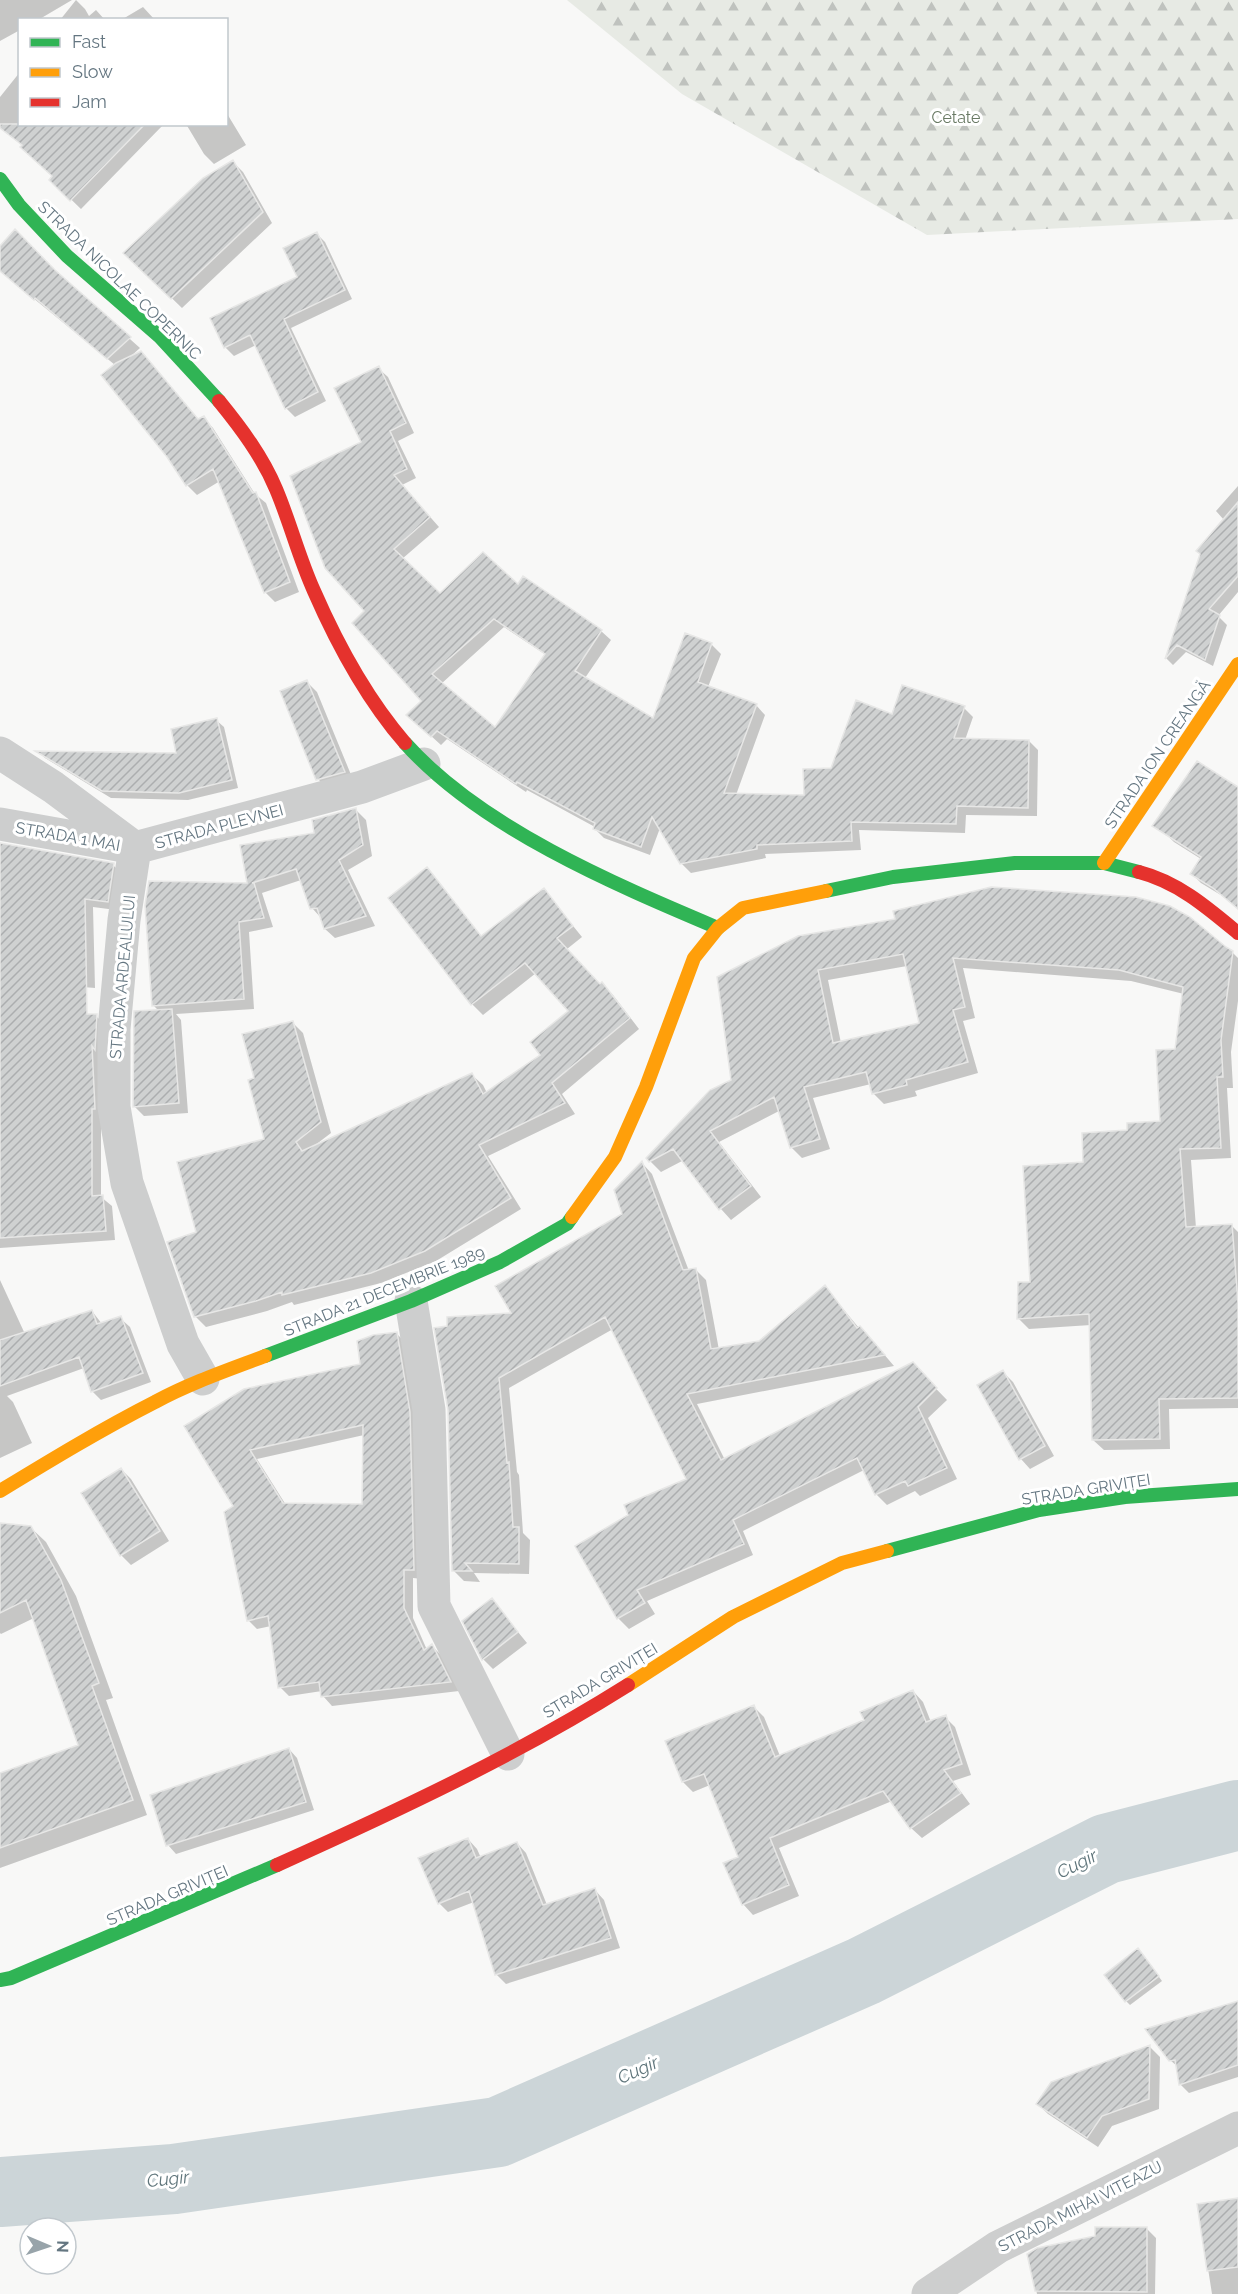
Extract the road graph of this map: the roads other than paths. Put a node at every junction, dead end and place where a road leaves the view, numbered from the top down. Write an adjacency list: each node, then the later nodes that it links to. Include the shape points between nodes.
1 (0, 179): 4 (main road, STRADA NICOLAE COPERNIC, via 68,256 160,337 244,431 274,487 313,590 352,670 385,720)
2 (1238, 664): 7 (main road, STRADA ION CREANGĂ)
3 (0, 753): 6 (street, STRADA PLEVNEI)
4 (424, 764): 6 (street, STRADA PLEVNEI, via 362,787); 8 (main road, STRADA NICOLAE COPERNIC, via 524,836 645,897)
5 (0, 824): 6 (street, STRADA 1 MAI)
6 (135, 848): 11 (street, STRADA ARDEALULUI, via 114,1029 114,1107 127,1184 183,1344)
7 (1104, 863): 8 (main road, STRADA 21 DECEMBRIE 1989, via 1015,863 893,877 743,908); 9 (main road, STRADA 21 DECEMBRIE 1989, via 1158,877 1201,902)
8 (717, 927): 10 (main road, STRADA 21 DECEMBRIE 1989, via 694,958 615,1157 567,1224 500,1262)
9 (1238, 933)
10 (411, 1301): 11 (main road, STRADA 21 DECEMBRIE 1989); 14 (street, via 429,1410 434,1606)
11 (203, 1378): 13 (main road, STRADA 21 DECEMBRIE 1989, via 76,1445)
12 (1238, 1489): 14 (main road, STRADA GRIVIȚEI, via 1125,1497 1039,1510 842,1563 733,1617 625,1687)
13 (0, 1491)
14 (507, 1754): 15 (main road, STRADA GRIVIȚEI, via 390,1814 223,1889)
15 (0, 1980)
16 (1238, 2128): 17 (street, STRADA MIHAI VITEAZU, via 998,2247)
17 (928, 2294)

